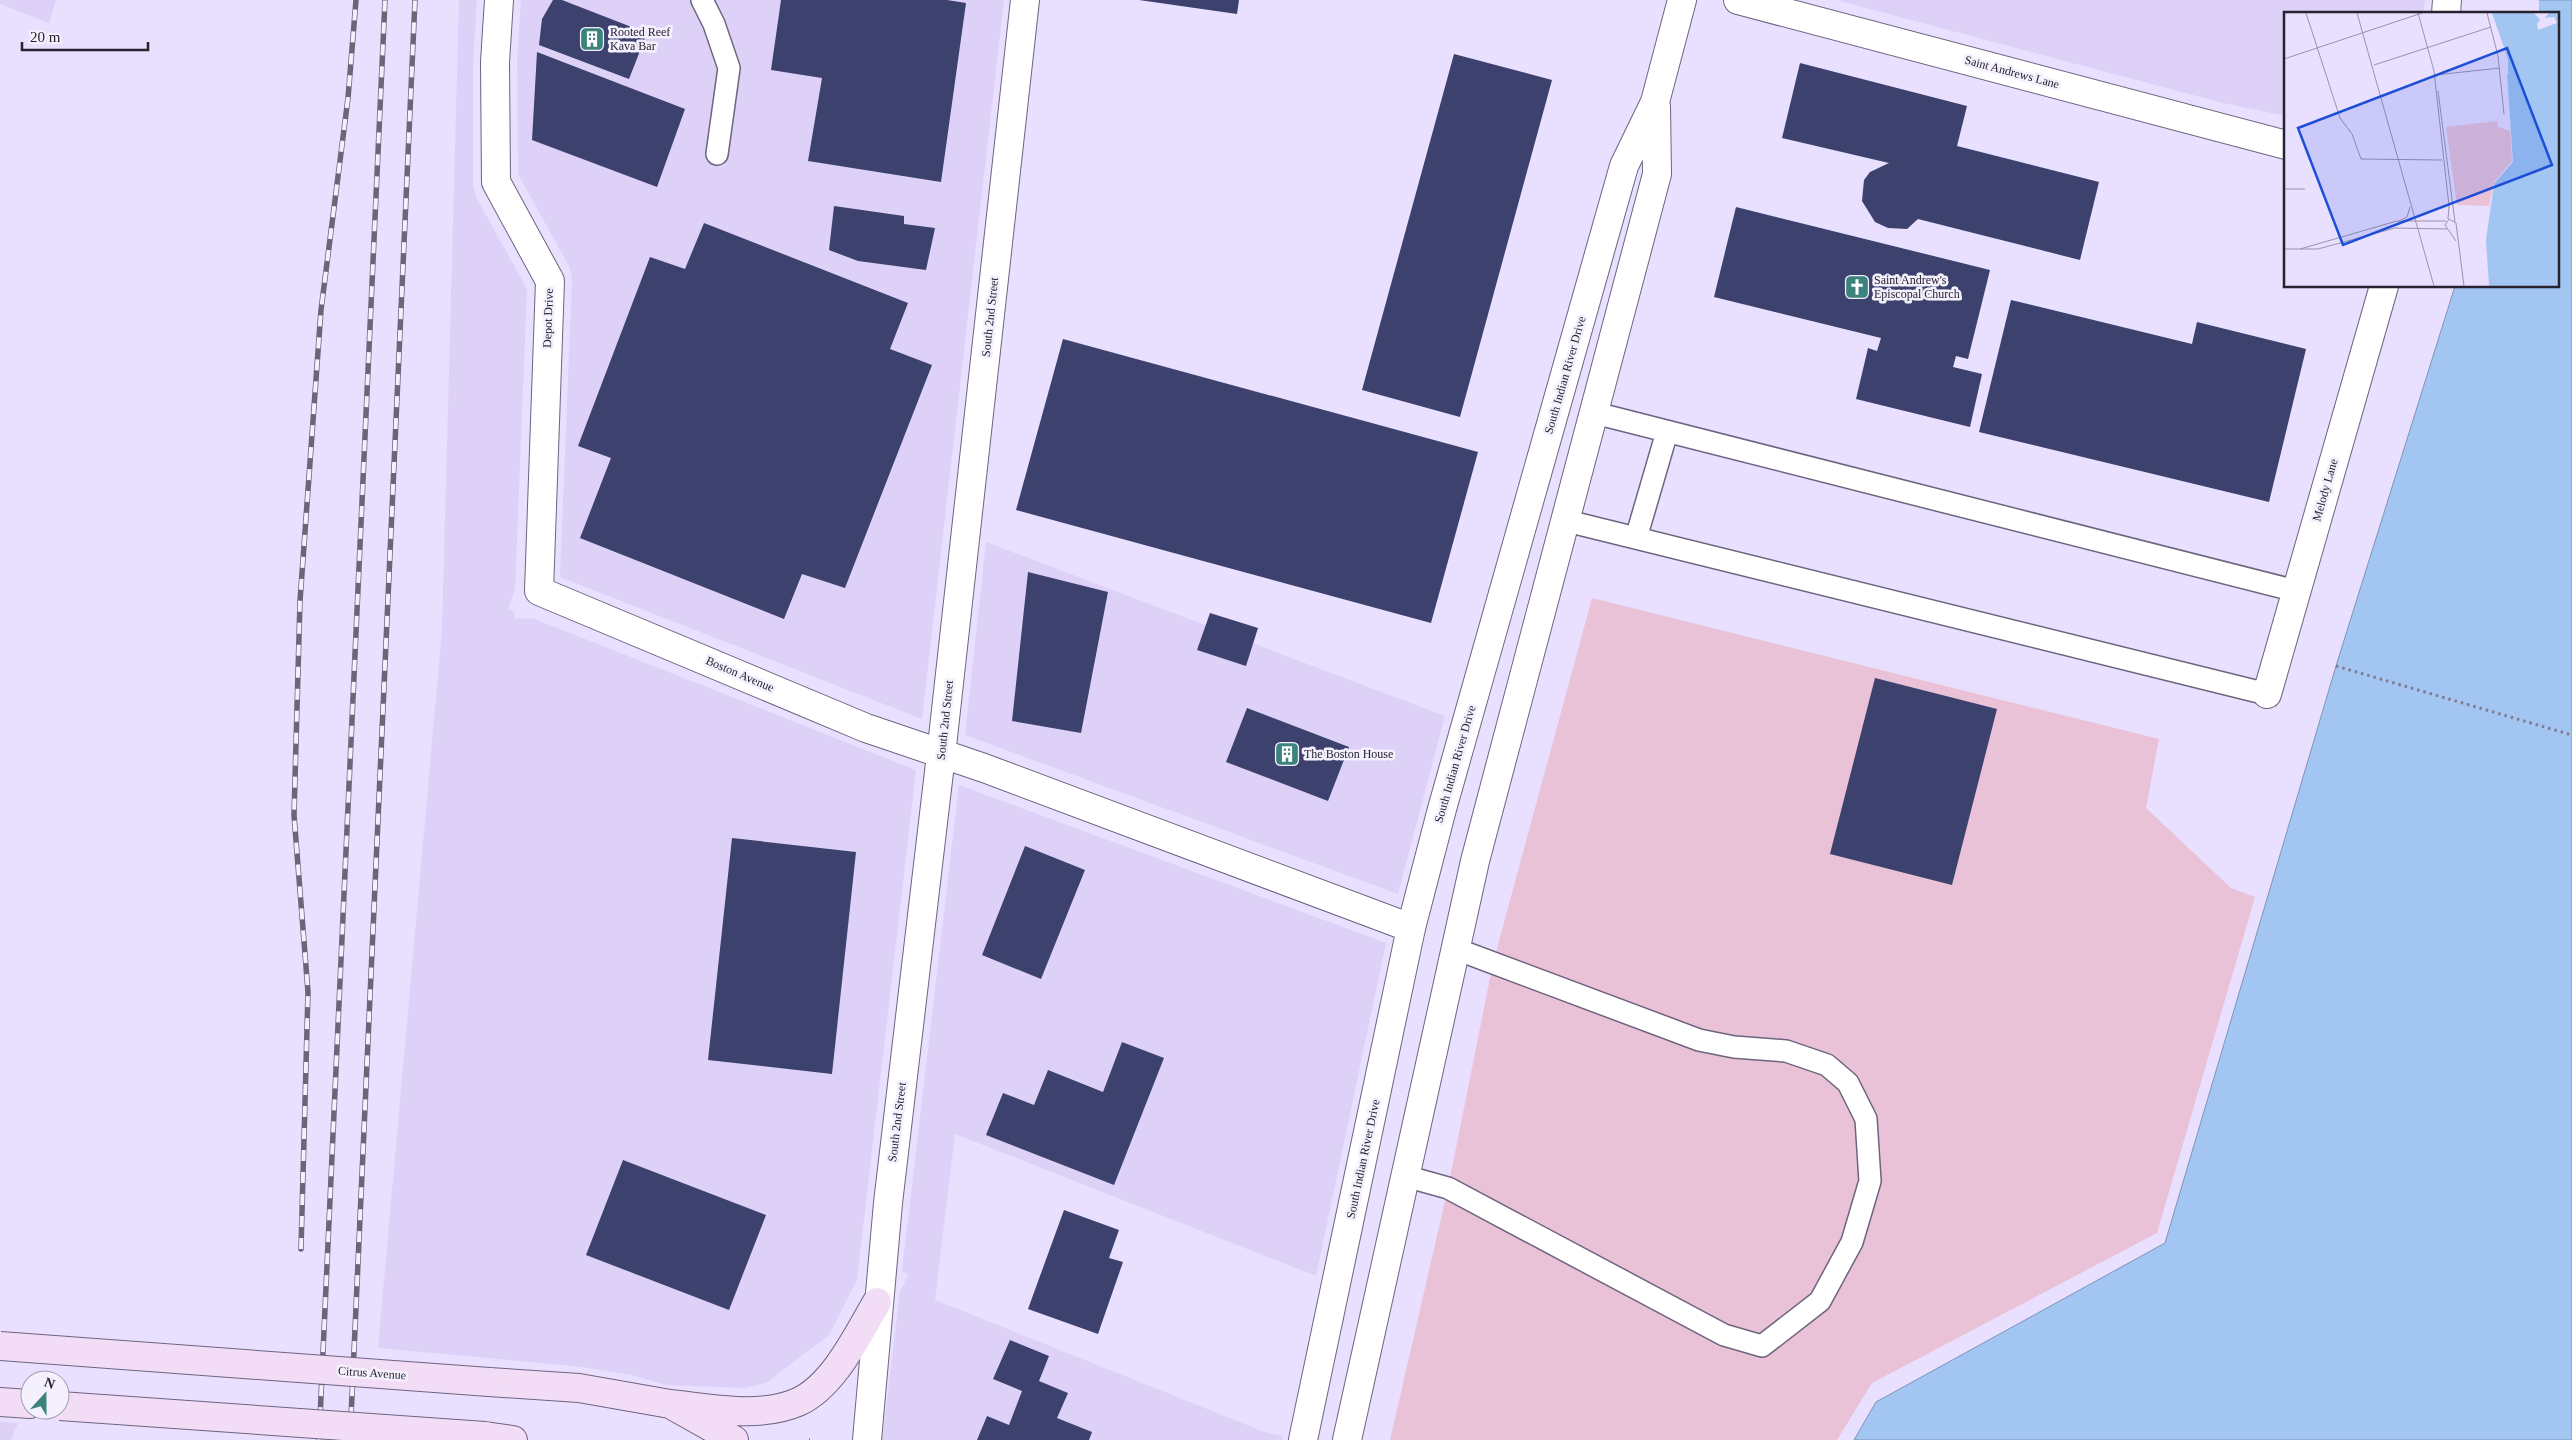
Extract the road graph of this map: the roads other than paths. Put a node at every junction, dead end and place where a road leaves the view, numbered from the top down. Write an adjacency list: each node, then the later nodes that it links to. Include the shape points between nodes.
1 (499, 0): 14 (street, Depot Drive, via 495,62 496,182 550,281)
2 (702, 0): 8 (lane, via 729,68)
3 (1025, 0): 17 (street, South 2nd Street)
4 (1682, 0): 6 (street, South Indian River Drive)
5 (1738, 0): 7 (street, Saint Andrews Lane)
6 (1655, 102): 10 (street, South Indian River Drive, via 1657,174); 18 (street, South Indian River Drive, via 1624,166 1444,799)
7 (2284, 144)
8 (717, 154)
9 (2383, 288): 15 (street, Melody Lane)
10 (1595, 413): 11 (lane); 12 (street, South Indian River Drive)
11 (1667, 432): 13 (lane); 15 (lane)
12 (1566, 521): 13 (lane); 19 (street, South Indian River Drive, via 1475,861)
13 (1636, 538): 16 (lane)
14 (539, 590): 17 (street, Boston Avenue, via 866,728)
15 (2296, 591): 16 (street, Melody Lane)
16 (2267, 694)
17 (941, 755): 18 (street, Boston Avenue, via 1011,778); 21 (street, South 2nd Street)
18 (1411, 928): 30 (street, South Indian River Drive)
19 (1456, 949): 20 (street, South Indian River Drive); 20 (lane, via 1699,1040 1734,1048 1786,1051 1827,1064 1848,1083 1866,1119 1870,1181 1852,1242 1820,1301 1762,1346 1724,1335 1448,1188)
20 (1405, 1176): 31 (street, South Indian River Drive)
21 (877, 1302): 25 (main road, via 845,1357 822,1384 799,1402 746,1411); 29 (street, South 2nd Street)
22 (0, 1346): 25 (main road, Citrus Avenue, bridge, via 578,1388)
23 (0, 1402): 24 (main road)
24 (20, 1403)
25 (670, 1404): 28 (main road, Citrus Avenue)
26 (70, 1407): 27 (main road, bridge)
27 (513, 1440)
28 (734, 1440)
29 (867, 1440)
30 (1303, 1440)
31 (1347, 1440)

